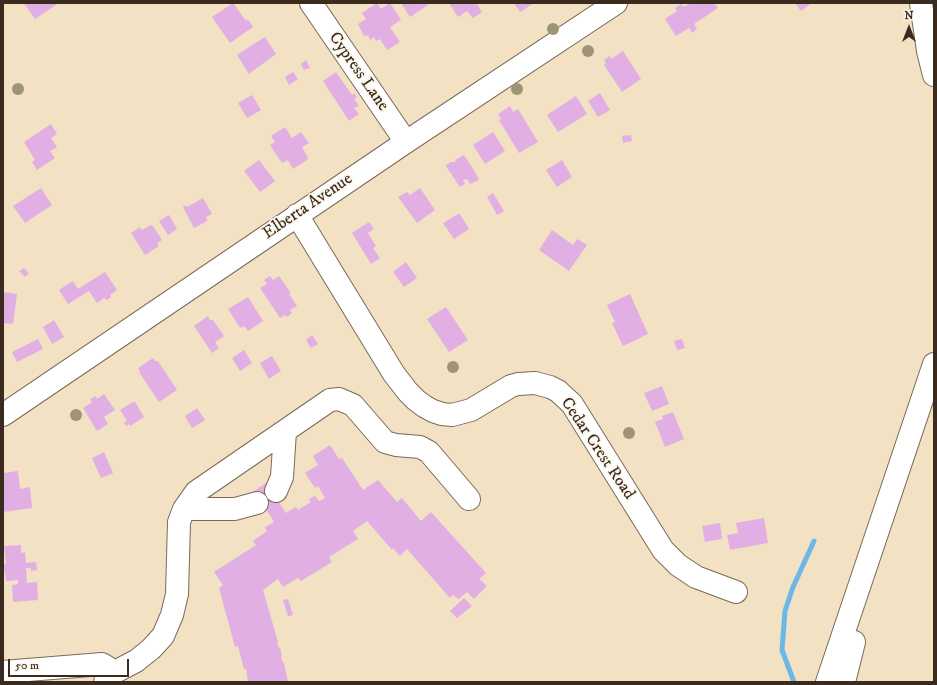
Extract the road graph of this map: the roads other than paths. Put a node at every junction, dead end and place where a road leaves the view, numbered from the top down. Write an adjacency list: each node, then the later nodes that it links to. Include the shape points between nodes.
1 (311, 3): 5 (main road, Cypress Lane)
2 (616, 3): 5 (main road, Elberta Avenue)
3 (921, 3): 4 (main road)
4 (934, 75)
5 (406, 142): 6 (main road, Elberta Avenue)
6 (297, 215): 8 (main road, Elberta Avenue); 15 (main road, Cedar Crest Road, via 394,374 416,400 433,411 452,415 471,410 511,386 526,382 542,384 558,391 572,404 663,550 678,565 696,577)
7 (934, 364): 10 (main road)
8 (3, 415)
9 (285, 431): 11 (main road, via 282,477); 12 (main road, via 330,400 340,399 353,405 385,442 420,447 429,452); 14 (main road, via 196,492)
10 (907, 444): 18 (main road); 19 (main road, via 864,598)
11 (276, 491)
12 (470, 499)
13 (257, 503): 14 (main road, via 235,509)
14 (184, 509): 17 (main road, via 179,522 177,594 163,636 136,661)
15 (736, 592)
16 (3, 672): 17 (main road, via 102,664)
17 (110, 677)
18 (827, 682)
19 (844, 682)

